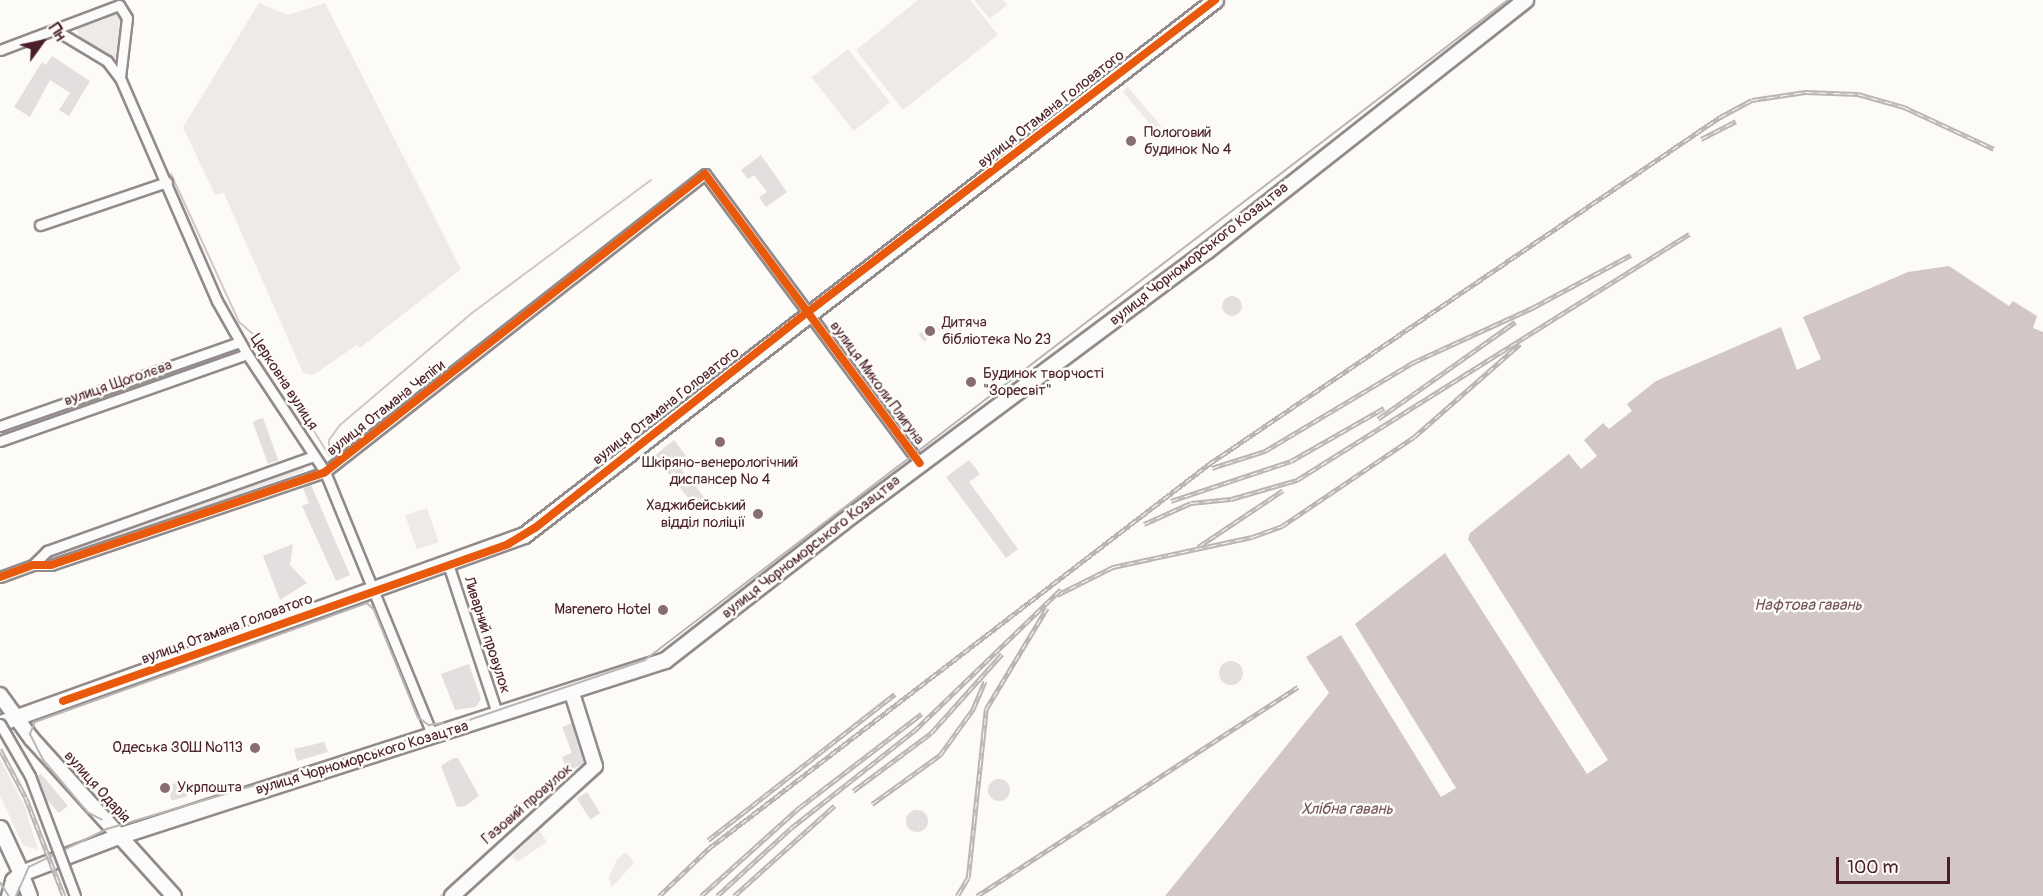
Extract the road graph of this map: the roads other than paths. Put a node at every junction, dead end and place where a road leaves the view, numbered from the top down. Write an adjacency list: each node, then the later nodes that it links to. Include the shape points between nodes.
1 (1215, 0): 9 (main road, вулиця Отамана Головатого)
2 (1525, 0): 15 (main road, вулиця Чорноморського Козацтва, via 1207,250)
3 (57, 31): 4 (street); 5 (street, Церковна вулиця, via 107,61); 5 (street, via 108,6 121,6 127,18)
4 (0, 50)
5 (120, 78): 7 (street, Церковна вулиця)
6 (705, 174): 9 (street, вулиця Миколи Плигуна); 16 (street, вулиця Отамана Чепіги)
7 (167, 182): 8 (street); 10 (street, Церковна вулиця)
8 (40, 225)
9 (808, 312): 15 (street, вулиця Миколи Плигуна); 17 (main road, вулиця Отамана Головатого, via 536,528 508,544)
10 (240, 342): 11 (street, Церковна вулиця); 12 (street, вулиця Щоголєва)
11 (247, 354): 13 (street, вулиця Щоголєва); 14 (street, Церковна вулиця)
12 (0, 426)
13 (0, 441)
14 (314, 456): 16 (street, Церковна вулиця); 18 (street, вулиця Отамана Чепіги, via 47,551)
15 (920, 463): 21 (main road, вулиця Чорноморського Козацтва, via 672,656)
16 (325, 472): 18 (street, вулиця Отамана Чепіги, via 51,565); 20 (street, Церковна вулиця)
17 (448, 564): 20 (main road, вулиця Отамана Головатого); 23 (street, Ливарний провулок)
18 (33, 565): 19 (street, вулиця Отамана Чепіги)
19 (0, 578)
20 (376, 590): 24 (main road, вулиця Отамана Головатого); 26 (street, Церковна вулиця)
21 (572, 693): 23 (main road, вулиця Чорноморського Козацтва); 34 (street, Газовий провулок, via 595,766)
22 (0, 695): 24 (street, вулиця Одарія)
23 (498, 716): 26 (main road, вулиця Чорноморського Козацтва)
24 (16, 718): 25 (main road, вулиця Отамана Головатого); 28 (street, вулиця Одарія)
25 (0, 724): 32 (street, bridge, via 30,776)
26 (433, 736): 28 (main road, вулиця Чорноморського Козацтва)
27 (0, 828): 29 (main road)
28 (118, 836): 29 (main road, вулиця Чорноморського Козацтва); 33 (street, вулиця Одарія)
29 (21, 873): 30 (street, via 13,881); 31 (street)
30 (9, 896)
31 (30, 896)
32 (75, 896)
33 (174, 896)
34 (452, 896)

